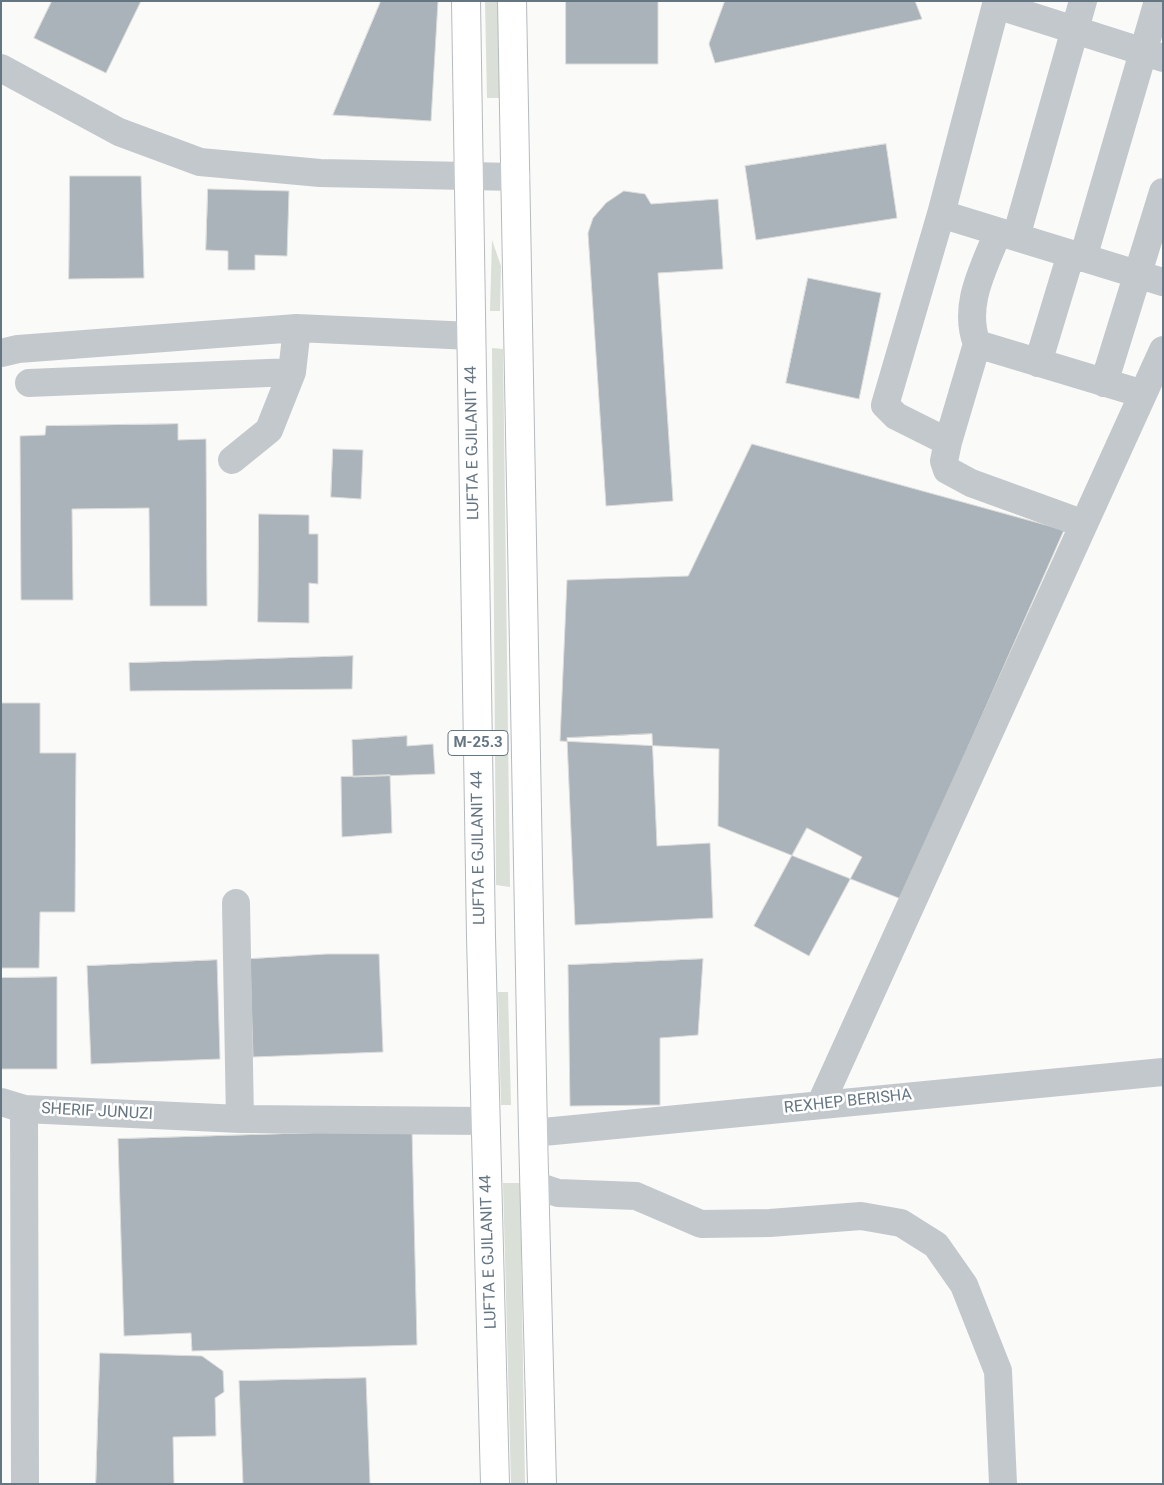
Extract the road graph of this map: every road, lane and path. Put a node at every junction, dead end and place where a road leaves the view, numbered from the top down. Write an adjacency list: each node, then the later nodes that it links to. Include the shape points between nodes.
1 (466, 1): 9 (main road, LUFTA E GJILANIT 44 / M-25.3)
2 (512, 1): 10 (main road, M-25.3)
3 (1083, 1): 6 (street)
4 (1158, 1): 7 (street)
5 (996, 3): 6 (street); 12 (street)
6 (1075, 30): 7 (street); 13 (street)
7 (1153, 55): 14 (street)
8 (1, 68): 9 (street, via 120,132 200,162 320,173)
9 (469, 176): 10 (street); 17 (main road, LUFTA E GJILANIT 44 / M-25.3)
10 (516, 177): 35 (main road, M-25.3)
11 (1163, 192): 15 (street)
12 (941, 214): 13 (street); 26 (street, via 885,405 896,416)
13 (1007, 234): 14 (street); 18 (street, via 972,298 973,332)
14 (1077, 256): 15 (street); 21 (street)
15 (1150, 278): 24 (street)
16 (298, 328): 17 (street); 20 (street); 22 (street)
17 (471, 336): 34 (main road, LUFTA E GJILANIT 44 / M-25.3)
18 (978, 344): 21 (street); 26 (street)
19 (1163, 350): 25 (street)
20 (1, 352)
21 (1038, 363): 24 (street)
22 (292, 372): 23 (street); 27 (street, via 269,430)
23 (29, 383)
24 (1104, 383): 25 (street)
25 (1143, 394): 28 (street)
26 (948, 442): 28 (street, via 944,461 947,470 972,483)
27 (232, 460)
28 (1084, 524): 31 (street)
29 (236, 903): 33 (street)
30 (1163, 1072): 31 (street, REXHEP BERISHA)
31 (820, 1105): 35 (street, REXHEP BERISHA)
32 (13, 1106): 33 (street, SHERIF JUNUZI); 37 (street, SHERIF JUNUZI)
33 (240, 1119): 34 (street, SHERIF JUNUZI)
34 (485, 1121): 38 (main road, LUFTA E GJILANIT 44 / M-25.3)
35 (533, 1133): 36 (main road, M-25.3)
36 (534, 1185): 39 (main road, M-25.3); 40 (street, via 558,1193 636,1196 702,1224 860,1216 901,1223 936,1244 964,1285 998,1372)
37 (25, 1484)
38 (496, 1484)
39 (542, 1484)
40 (1003, 1484)

